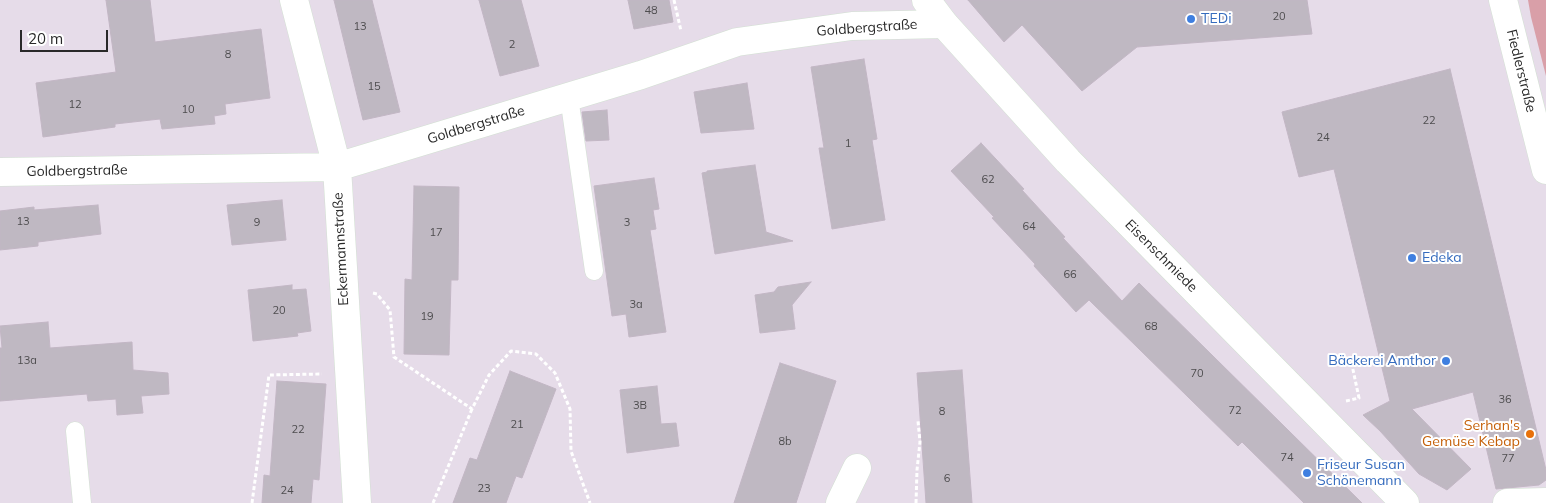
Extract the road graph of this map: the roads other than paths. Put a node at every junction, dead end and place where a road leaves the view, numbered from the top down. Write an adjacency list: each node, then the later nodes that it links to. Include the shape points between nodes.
1 (294, 0): 6 (street, Eckermannstraße)
2 (926, 0): 4 (street, Eisenschmiede)
3 (1503, 0): 7 (street, Fiedlerstraße)
4 (944, 24): 5 (street, Goldbergstraße, via 852,26 736,42); 16 (street, Eisenschmiede, via 1068,161)
5 (569, 97): 6 (street, Goldbergstraße); 9 (lane)
6 (337, 167): 8 (street, Goldbergstraße); 14 (street, Eckermannstraße)
7 (1546, 170)
8 (0, 172)
9 (594, 271)
10 (75, 431): 13 (lane)
11 (857, 468): 15 (street)
12 (1546, 502): 17 (street)
13 (82, 503)
14 (357, 503)
15 (840, 503)
16 (1405, 503)
17 (1507, 503)

